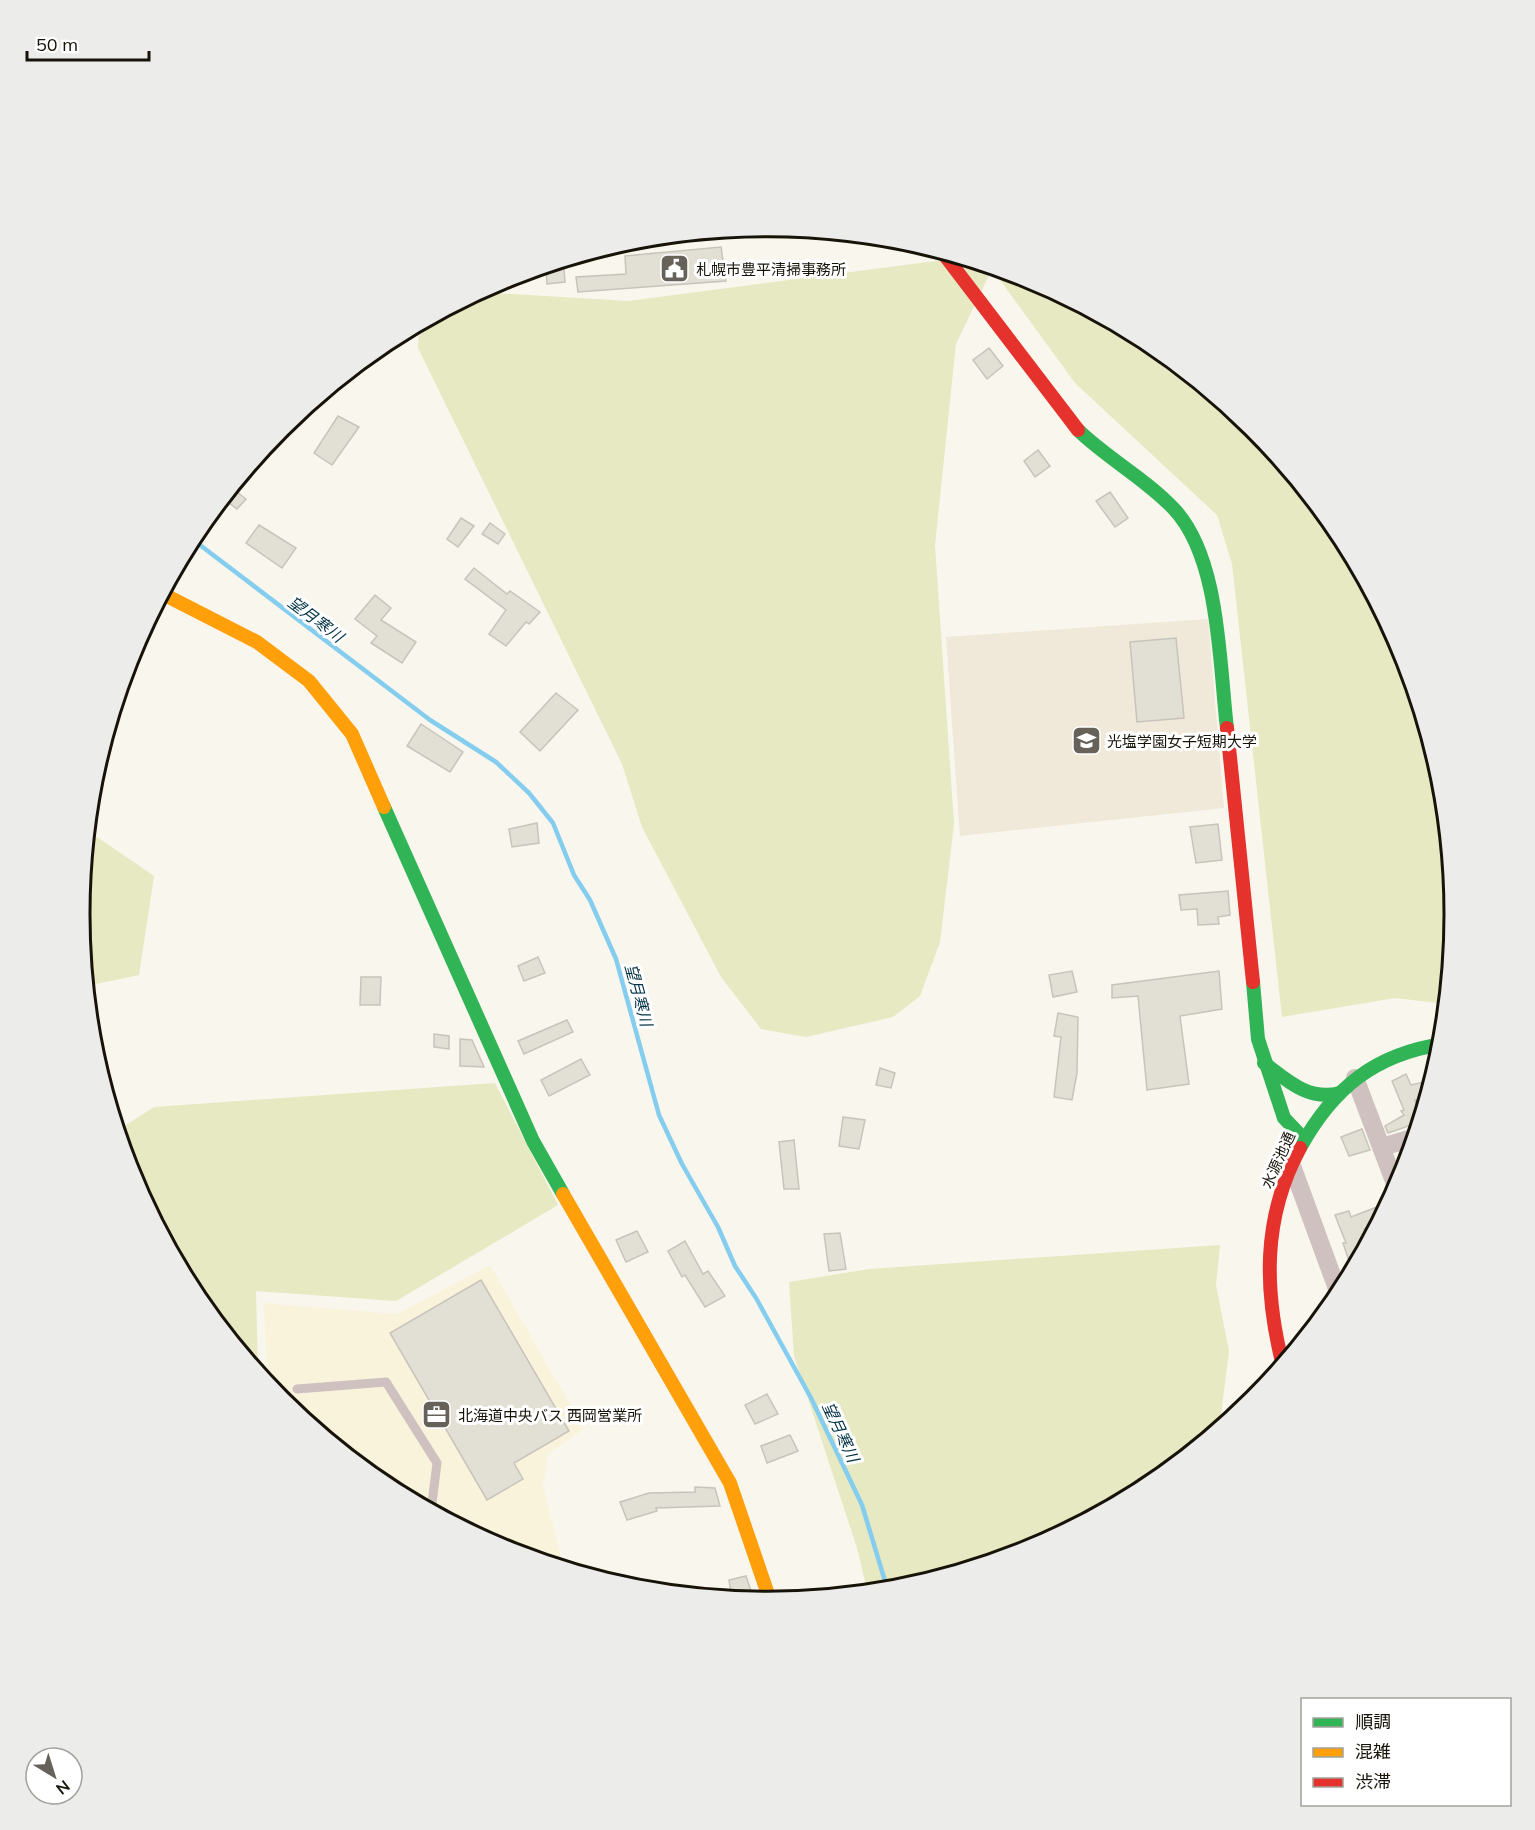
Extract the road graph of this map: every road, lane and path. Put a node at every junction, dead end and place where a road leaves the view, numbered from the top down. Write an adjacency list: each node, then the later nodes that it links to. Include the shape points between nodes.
1 (951, 263): 4 (street, via 1079,432 1168,501 1183,516 1203,548 1245,885 1258,1040)
2 (169, 599): 16 (street, via 283,658 310,680 352,734 533,1142 730,1483)
3 (1432, 1046): 5 (street, 水源池通, via 1406,1052)
4 (1264, 1064): 6 (street, via 1311,1096 1326,1098); 7 (street, via 1284,1119)
5 (1355, 1078): 6 (street, 水源池通); 9 (street)
6 (1341, 1093): 7 (street, 水源池通)
7 (1304, 1139): 10 (street, 水源池通)
8 (1406, 1140): 9 (street)
9 (1382, 1147): 11 (street)
10 (1292, 1163): 12 (street); 13 (street, 水源池通, via 1276,1206 1268,1270)
11 (1392, 1176)
12 (1335, 1284)
13 (1281, 1357)
14 (297, 1389): 15 (lane, via 386,1382 437,1463)
15 (432, 1504)
16 (768, 1592)

